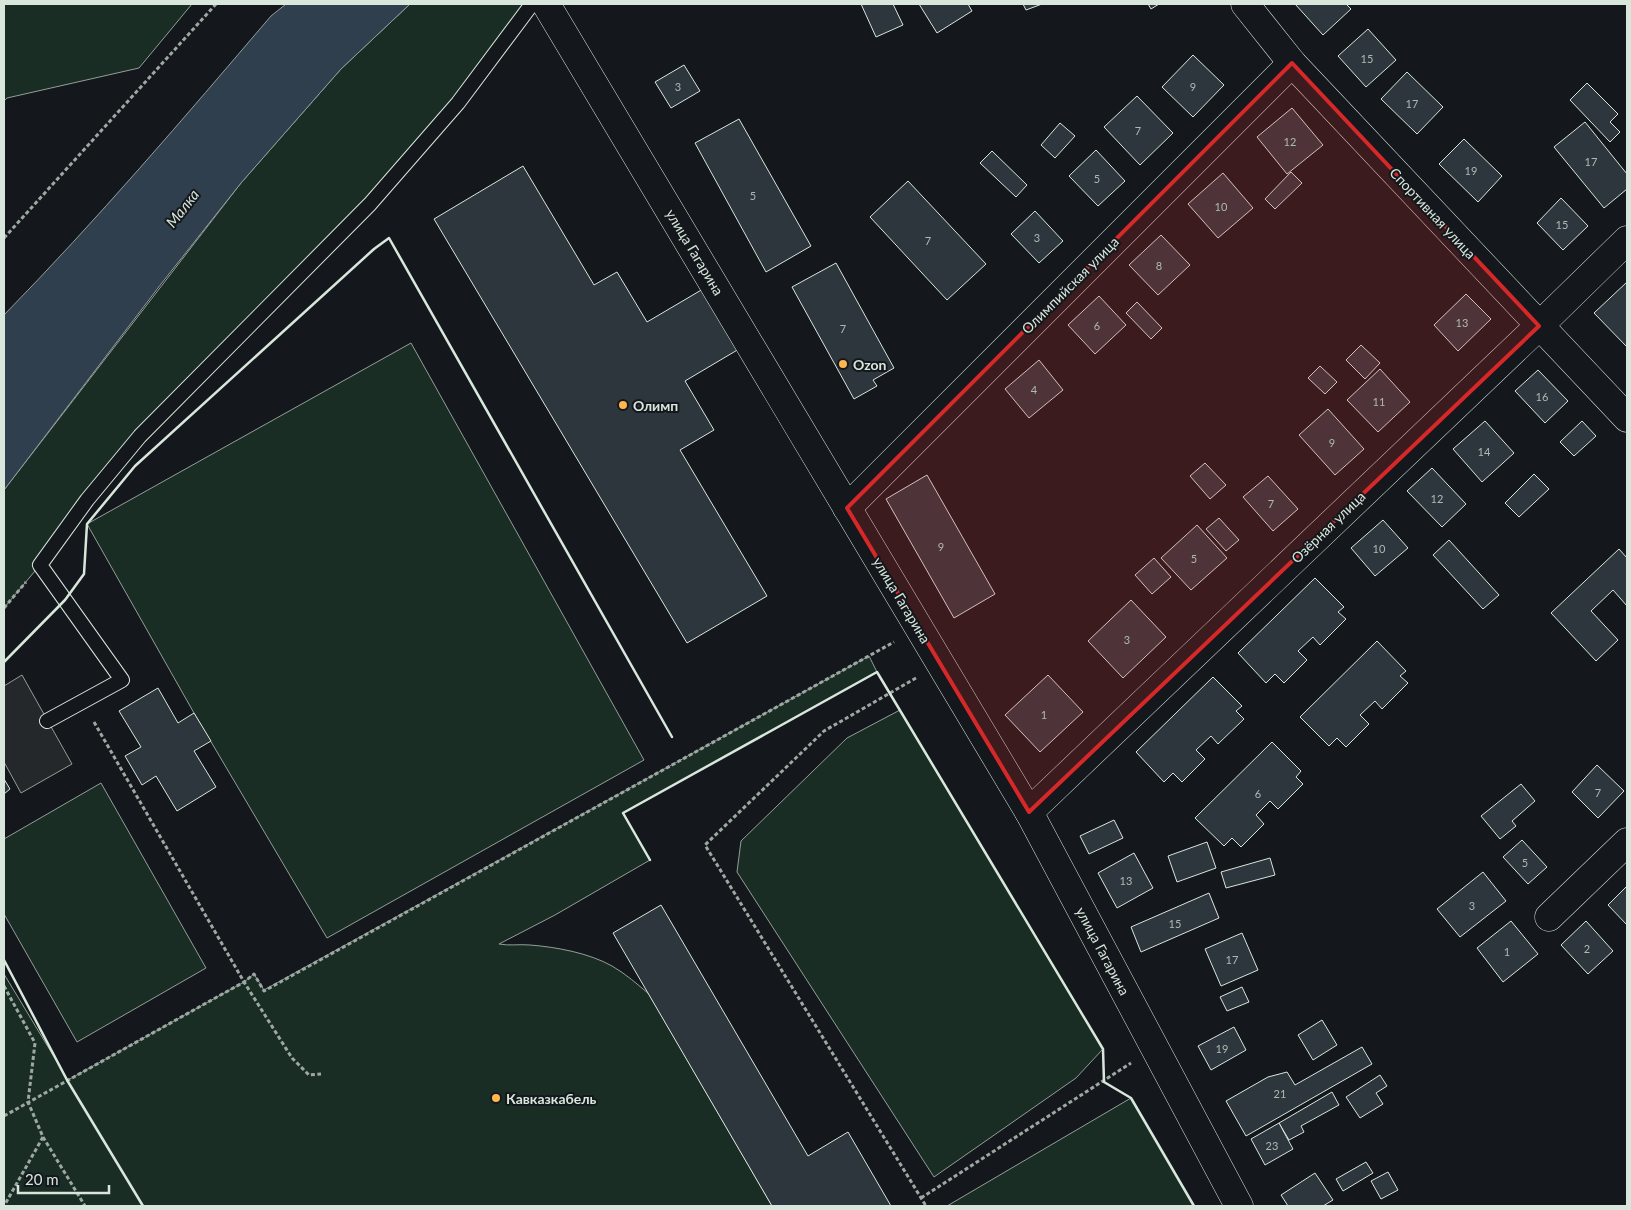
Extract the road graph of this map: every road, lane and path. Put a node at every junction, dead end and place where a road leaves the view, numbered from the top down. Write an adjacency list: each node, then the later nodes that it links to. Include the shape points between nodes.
1 (216, 4): 6 (path)
2 (532, 4): 11 (lane, via 458,103 370,204 140,436 86,500)
3 (546, 4): 10 (street, улица Гагарина)
4 (1245, 4): 5 (street, Спортивная улица)
5 (1292, 63): 8 (street, Спортивная улица); 10 (street, Олимпийская улица)
6 (4, 238)
7 (1627, 240): 8 (street, Озёрная улица)
8 (1539, 326): 9 (street, Спортивная улица); 17 (street, Озёрная улица)
9 (1627, 418)
10 (847, 508): 13 (street, улица Гагарина)
11 (40, 565): 12 (path); 15 (lane, via 122,680)
12 (4, 608)
13 (919, 628): 14 (street, улица Гагарина); 20 (path, via 264,990 254,974)
14 (941, 665): 17 (street, улица Гагарина); 27 (path, via 824,731 705,844)
15 (82, 702): 16 (lane); 20 (path)
16 (47, 721)
17 (1029, 812): 22 (street, улица Гагарина)
18 (1627, 842): 19 (street)
19 (1549, 917)
20 (244, 982): 23 (path, via 292,1058 309,1075); 24 (path)
21 (4, 986): 24 (path, via 35,1043)
22 (1155, 1048): 27 (path); 31 (street, улица Гагарина)
23 (321, 1074)
24 (28, 1102): 25 (path); 26 (path)
25 (4, 1116)
26 (43, 1137): 28 (path); 29 (path)
27 (921, 1198): 30 (path)
28 (4, 1206)
29 (85, 1206)
30 (926, 1206)
31 (1240, 1206)

